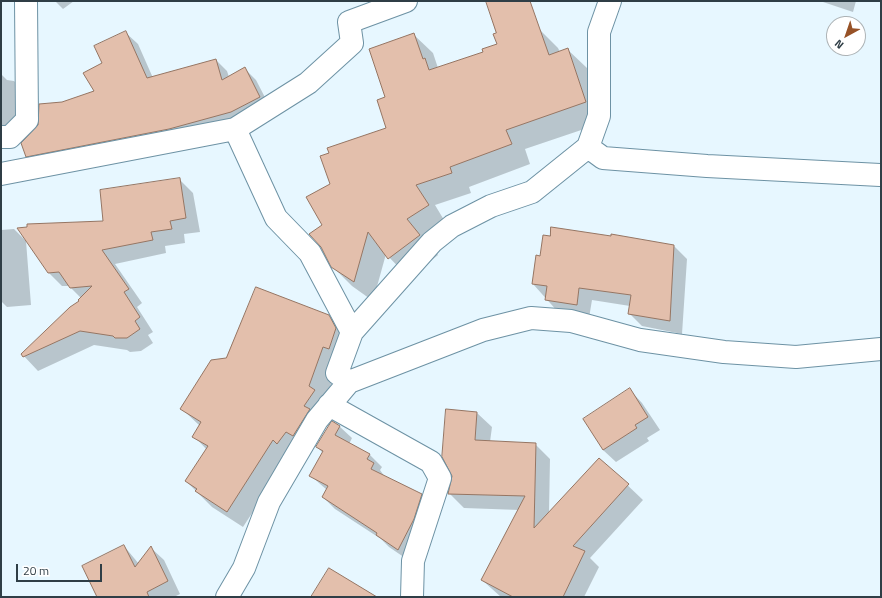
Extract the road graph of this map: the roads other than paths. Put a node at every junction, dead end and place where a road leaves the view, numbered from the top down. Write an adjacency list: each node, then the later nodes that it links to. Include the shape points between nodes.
1 (26, 1): 5 (street, via 27,120 10,137)
2 (406, 1): 4 (street, via 349,22 352,44 308,83)
3 (610, 1): 6 (street, via 598,32 599,116)
4 (236, 128): 7 (street); 9 (street, via 276,218 310,253)
5 (1, 138)
6 (588, 147): 8 (street, via 603,158); 9 (street, via 532,192 491,206 452,226 432,242)
7 (1, 174)
8 (881, 176)
9 (352, 332): 11 (street, via 337,373)
10 (881, 349): 11 (street, via 796,356 724,352 640,340 571,321 531,318 483,330)
11 (349, 382): 12 (street)
12 (329, 405): 13 (street, via 317,420 269,502 244,568); 14 (street, via 431,462 440,478 413,561)
13 (227, 597)
14 (412, 597)

